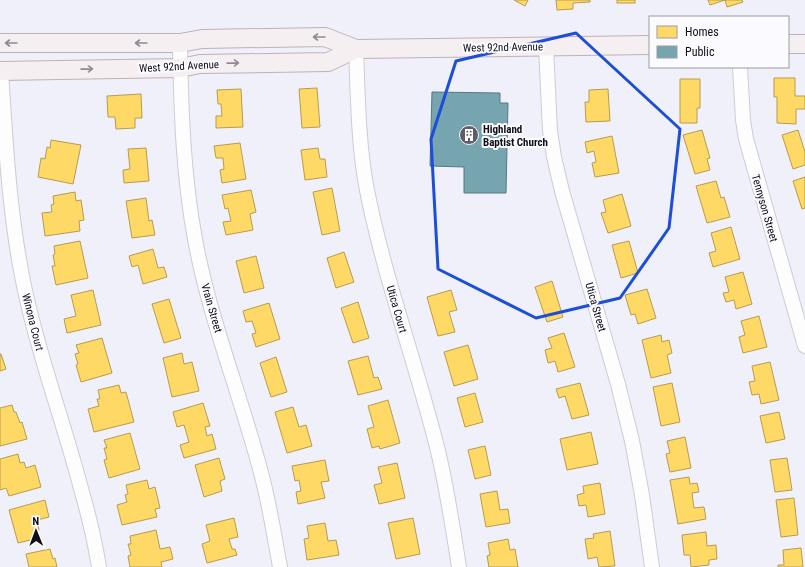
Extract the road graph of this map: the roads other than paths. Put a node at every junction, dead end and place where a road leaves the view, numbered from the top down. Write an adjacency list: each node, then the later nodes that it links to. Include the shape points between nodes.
1 (0, 43): 2 (main road, West 92nd Avenue, one-way to 1)
2 (180, 43): 7 (main road, West 92nd Avenue, one-way to 2, via 325,37 202,39); 8 (street, Vrain Street)
3 (789, 44): 4 (main road)
4 (805, 44)
5 (649, 45): 6 (main road, West 92nd Avenue)
6 (546, 47): 7 (main road, West 92nd Avenue); 15 (street, Utica Street, via 550,131 554,157 632,441)
7 (356, 49): 8 (main road, West 92nd Avenue, one-way to 7, via 200,64 328,62); 14 (street, Utica Court, via 359,126 366,184 383,258 437,450 447,492)
8 (180, 68): 10 (main road, West 92nd Avenue, one-way to 8); 13 (street, Vrain Street, via 187,186 195,239 205,284 261,469)
9 (740, 68): 11 (street, Tennyson Street, via 746,139)
10 (1, 71): 12 (street, Winona Court, via 8,177 17,253 38,345 83,496)
11 (805, 346)
12 (99, 567)
13 (280, 567)
14 (459, 567)
15 (652, 567)

